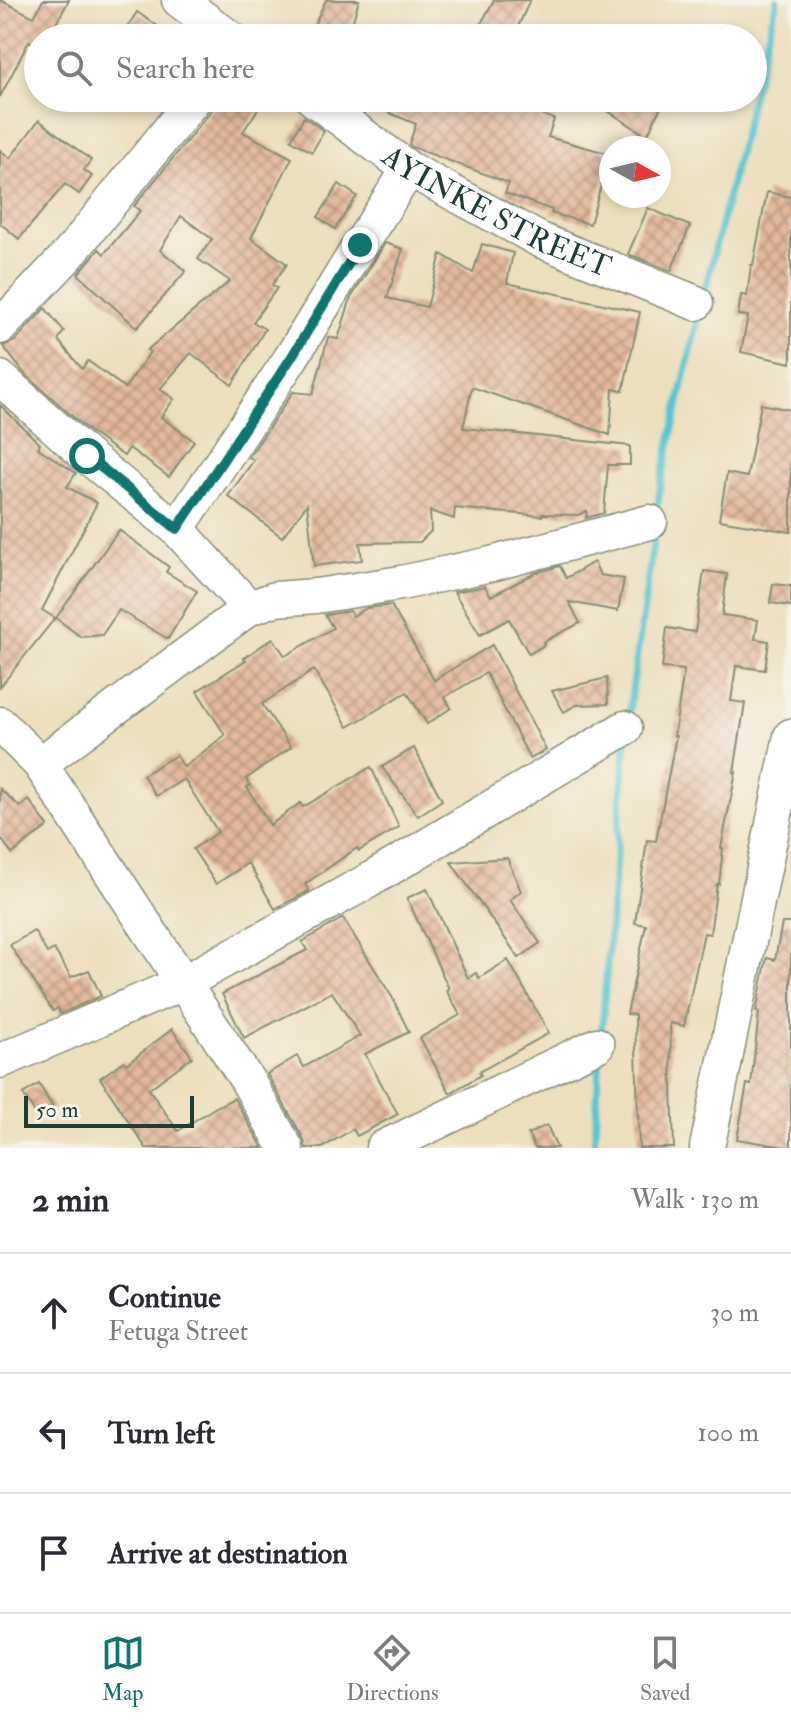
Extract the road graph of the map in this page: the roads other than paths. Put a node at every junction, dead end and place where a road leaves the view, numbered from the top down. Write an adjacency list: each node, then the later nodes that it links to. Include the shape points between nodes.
1 (179, 0): 2 (street)
2 (211, 24)
3 (184, 112): 7 (street, via 69,254)
4 (331, 112): 5 (street, AYINKE STREET)
5 (409, 169): 6 (street, AYINKE STREET, via 540,240); 10 (street)
6 (696, 303)
7 (0, 327)
8 (0, 378): 10 (street)
9 (650, 522): 11 (street, via 491,564 401,583 275,599)
10 (177, 529): 11 (street)
11 (249, 608): 15 (street)
12 (0, 724): 15 (street)
13 (625, 728): 16 (street, via 368,881)
14 (791, 736): 21 (street)
15 (40, 764): 16 (street)
16 (183, 983): 18 (street); 19 (street)
17 (597, 1045): 20 (street)
18 (0, 1061)
19 (286, 1148)
20 (383, 1148)
21 (707, 1148)

